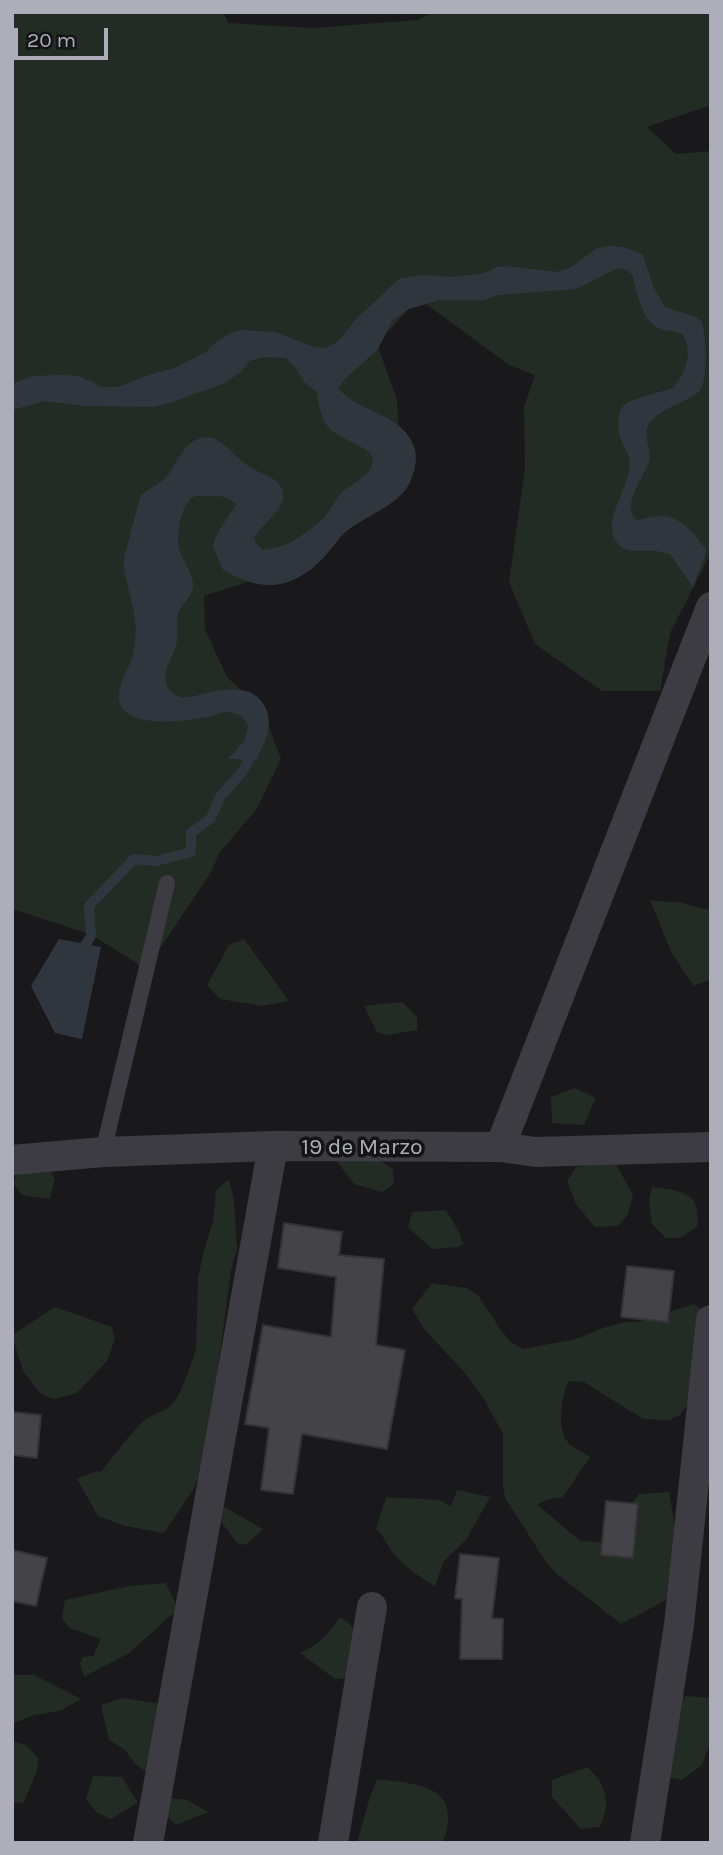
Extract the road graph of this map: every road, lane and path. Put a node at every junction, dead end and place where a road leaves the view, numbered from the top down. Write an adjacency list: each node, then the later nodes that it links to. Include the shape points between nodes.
1 (708, 613): 4 (street)
2 (167, 883): 6 (lane)
3 (273, 1146): 4 (street, 19 de Marzo); 6 (street, 19 de Marzo); 10 (street)
4 (500, 1147): 5 (street, 19 de Marzo, via 536,1152)
5 (711, 1147)
6 (103, 1152): 7 (street, 19 de Marzo)
7 (12, 1160)
8 (711, 1320): 12 (street, via 679,1625)
9 (372, 1608): 11 (street)
10 (148, 1843)
11 (333, 1843)
12 (645, 1843)

